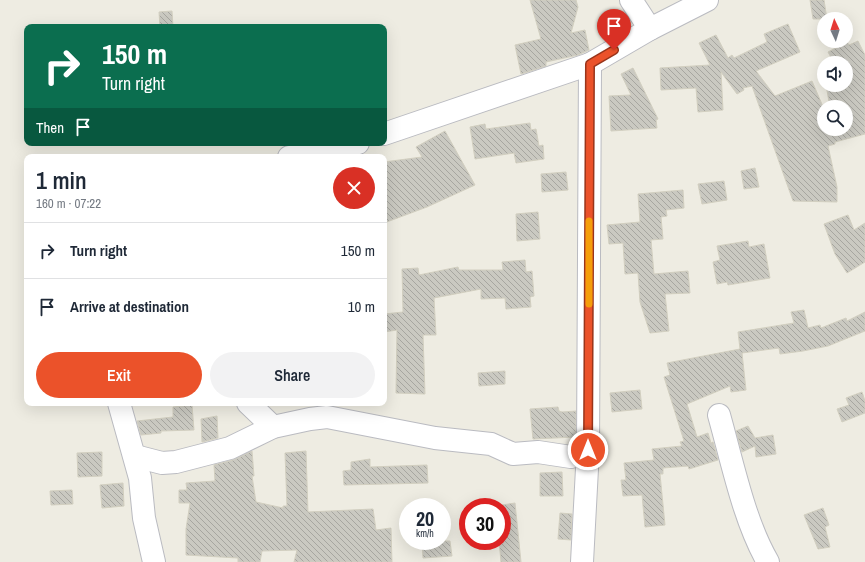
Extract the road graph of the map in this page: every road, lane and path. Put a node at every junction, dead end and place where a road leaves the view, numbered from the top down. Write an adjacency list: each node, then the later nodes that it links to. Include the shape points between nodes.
1 (630, 0): 3 (street)
2 (707, 0): 3 (street)
3 (650, 29): 4 (street)
4 (590, 64): 5 (street); 12 (street)
5 (387, 133)
6 (349, 146): 7 (street)
7 (308, 154)
8 (120, 406): 13 (street)
9 (251, 406): 11 (street)
10 (719, 414): 16 (street, via 751,523)
11 (273, 427): 12 (street, via 327,417 435,438 491,444 513,454 538,452 571,457); 13 (street, via 230,448 176,462 162,463)
12 (588, 450): 15 (street)
13 (136, 456): 14 (street, via 144,518)
14 (154, 562)
15 (582, 562)
16 (768, 562)

